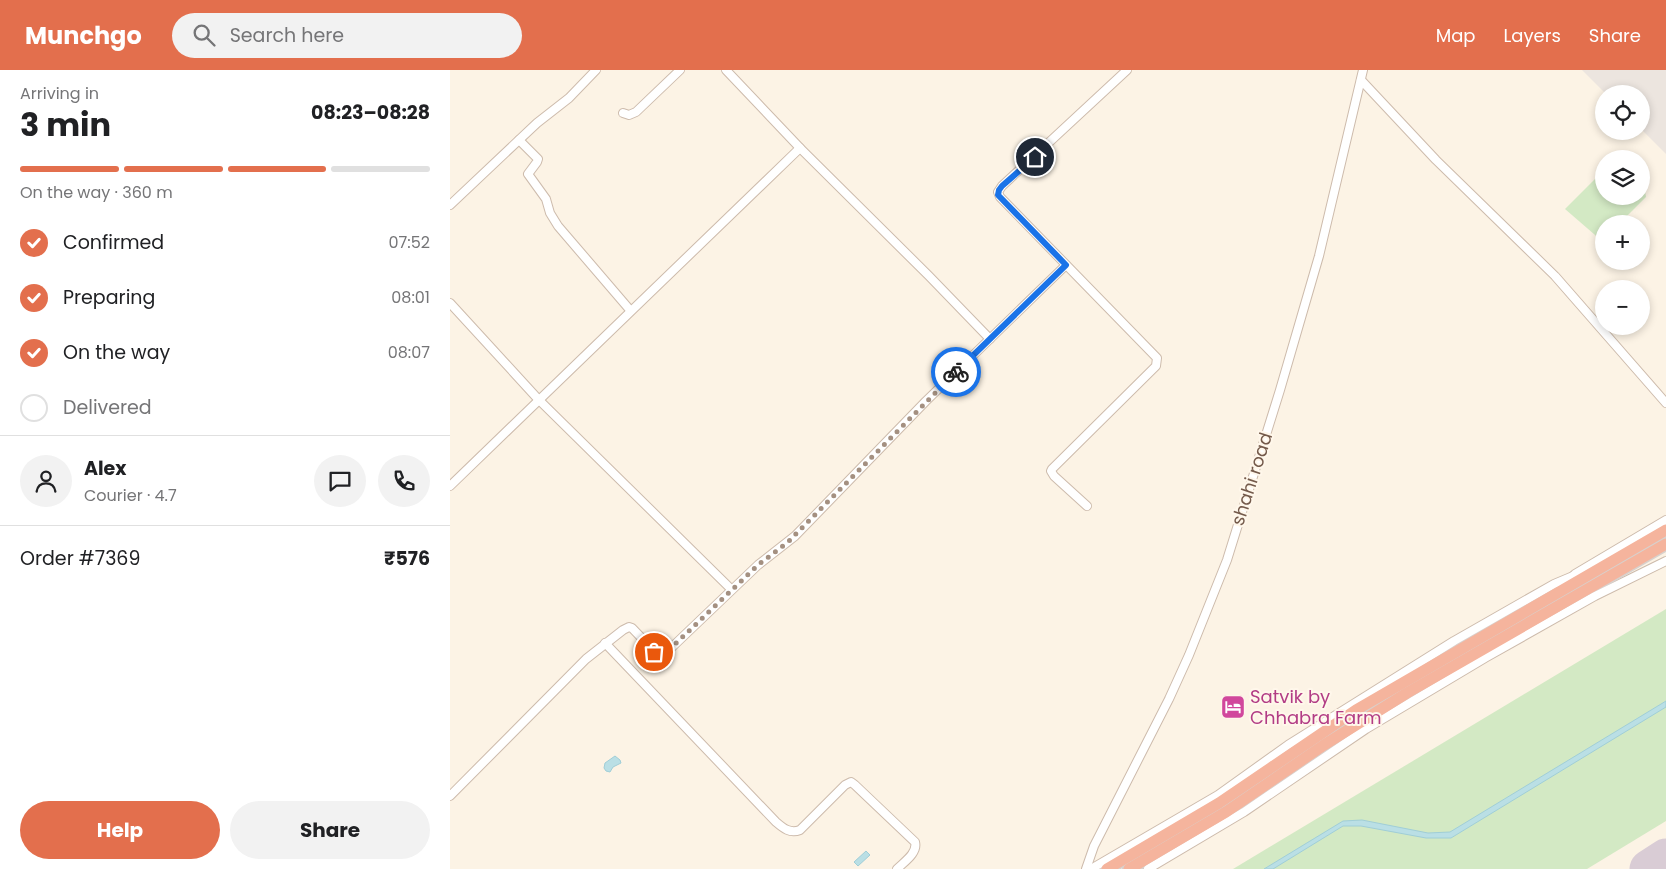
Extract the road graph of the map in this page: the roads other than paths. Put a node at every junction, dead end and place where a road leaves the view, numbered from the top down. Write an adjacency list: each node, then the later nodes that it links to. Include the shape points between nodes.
1 (596, 70): 8 (street, via 569,98)
2 (680, 70): 7 (street, via 636,112 629,116)
3 (726, 70): 9 (street)
4 (1127, 70): 11 (street, via 998,192)
5 (1363, 70): 6 (street, shahi road)
6 (1361, 80): 16 (street, via 1436,160 1555,276); 28 (street, shahi road, via 1318,256 1227,560 1173,691 1094,846)
7 (623, 113)
8 (519, 140): 10 (street); 13 (street, via 538,159 528,174 546,199 554,220)
9 (800, 148): 13 (street); 14 (street)
10 (450, 206)
11 (1066, 265): 14 (street); 18 (street, via 1158,361 1051,471)
12 (450, 303): 15 (street)
13 (630, 310): 15 (street)
14 (990, 339): 24 (street, via 795,536)
15 (538, 399): 17 (street); 24 (street)
16 (1666, 403)
17 (450, 486)
18 (1087, 506)
19 (1666, 520): 23 (street)
20 (1666, 530): 23 (highway)
21 (1666, 544): 31 (highway, via 1407,693 1226,812)
22 (1666, 561): 32 (street, via 1595,596 1476,663 1366,729 1244,812)
23 (1574, 580): 29 (street, via 1554,584 1454,641 1309,731 1218,795); 30 (highway, via 1356,710 1219,803)
24 (731, 589): 25 (street, via 661,655 629,627)
25 (605, 643): 26 (street, via 580,664); 27 (street, via 787,830 800,830 845,785 855,784 915,842 914,852)
26 (450, 796)
27 (897, 869)
28 (1086, 869)
29 (1092, 869)
30 (1107, 869)
31 (1129, 869)
32 (1148, 869)

